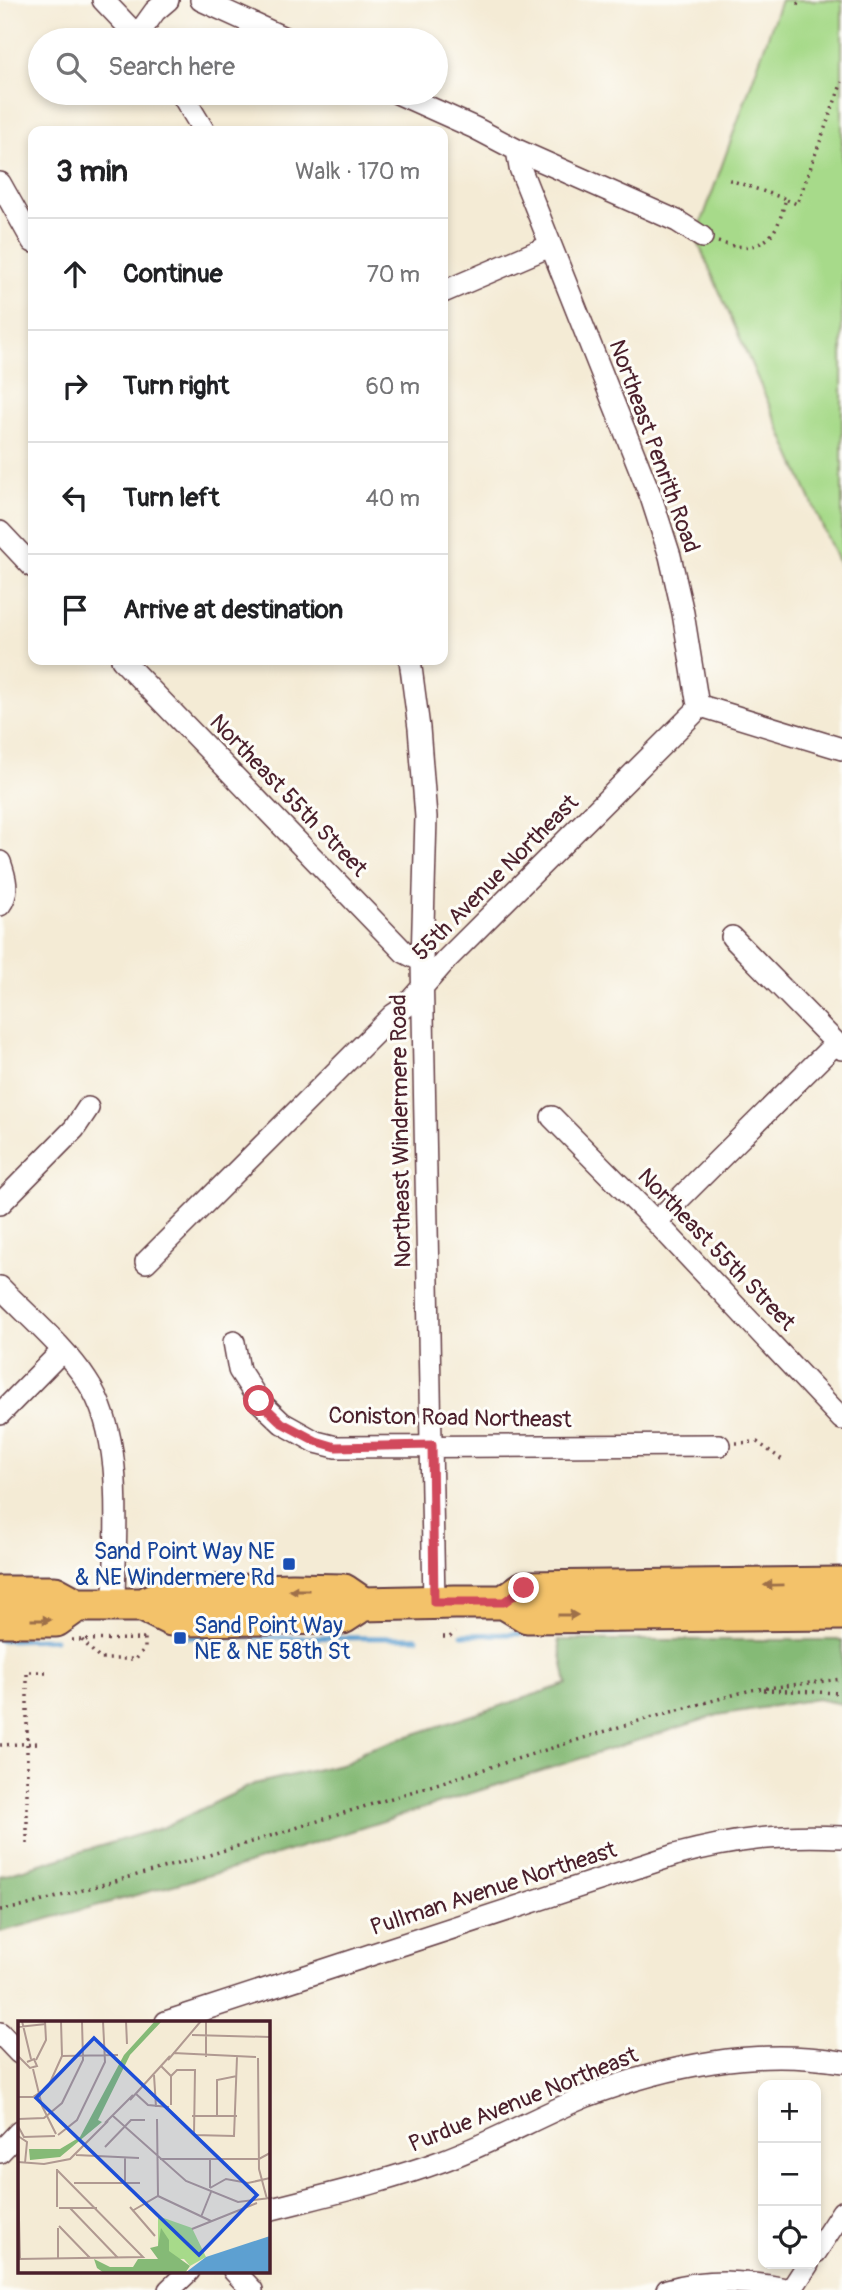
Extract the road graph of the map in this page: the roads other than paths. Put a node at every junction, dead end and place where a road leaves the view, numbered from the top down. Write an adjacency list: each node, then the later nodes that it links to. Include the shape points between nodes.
1 (103, 0): 4 (street)
2 (168, 0): 5 (street)
3 (201, 0): 6 (street)
4 (130, 28)
5 (145, 28)
6 (263, 28)
7 (188, 105): 9 (street)
8 (424, 105): 10 (street)
9 (201, 126)
10 (517, 150): 13 (street); 14 (street, Northeast Penrith Road)
11 (0, 183): 12 (street)
12 (28, 233)
13 (702, 237)
14 (550, 246): 15 (street); 20 (street, Northeast Penrith Road, via 651,497 670,556)
15 (448, 290)
16 (0, 532): 17 (street)
17 (28, 562)
18 (127, 665): 25 (street, Northeast 55th Street, via 404,953)
19 (411, 665): 25 (street, Northeast Windermere Road, via 426,817)
20 (701, 706): 21 (street); 26 (street, 55th Avenue Northeast)
21 (842, 749)
22 (3, 872): 23 (street, via 4,900)
23 (0, 905)
24 (732, 937): 27 (street)
25 (422, 961): 26 (street, Northeast Windermere Road)
26 (424, 986): 32 (street, 55th Avenue Northeast); 38 (street, Northeast Windermere Road)
27 (839, 1046): 31 (street)
28 (88, 1108): 30 (street, via 74,1129)
29 (552, 1117): 31 (street, Northeast 55th Street)
30 (0, 1204)
31 (656, 1222): 37 (street, Northeast 55th Street)
32 (146, 1262)
33 (0, 1287): 35 (street)
34 (234, 1342): 38 (street, Coniston Road Northeast, via 239,1370 259,1401 282,1423 316,1441 336,1447)
35 (62, 1352): 36 (street); 45 (street, via 88,1381 107,1420)
36 (0, 1414)
37 (842, 1419)
38 (432, 1445): 39 (street, Coniston Road Northeast); 42 (street, Northeast Windermere Road)
39 (719, 1445)
40 (842, 1584): 43 (main road, one-way to 43, via 524,1588)
41 (0, 1593): 44 (main road, via 55,1593)
42 (434, 1602): 43 (main road); 45 (main road, via 363,1604 344,1591 293,1590 169,1593)
43 (504, 1602): 46 (main road, one-way to 46, via 527,1616)
44 (77, 1605): 45 (main road); 47 (main road, one-way to 44, via 56,1620)
45 (129, 1605)
46 (842, 1613)
47 (0, 1620)
48 (842, 1837): 49 (street, Pullman Avenue Northeast, via 760,1837 675,1855)
49 (169, 2021)
50 (0, 2034): 51 (street)
51 (18, 2052)
52 (842, 2062): 55 (street, Purdue Avenue Northeast, via 797,2056 747,2057 674,2069 588,2096 444,2161)
53 (18, 2133): 54 (street)
54 (0, 2152)
55 (270, 2209)
56 (842, 2212): 57 (street)
57 (821, 2244)
58 (805, 2269): 64 (street)
59 (188, 2272): 61 (street)
60 (235, 2272): 62 (street)
61 (169, 2290)
62 (252, 2290)
63 (667, 2290): 64 (street, via 724,2280)
64 (791, 2290)

